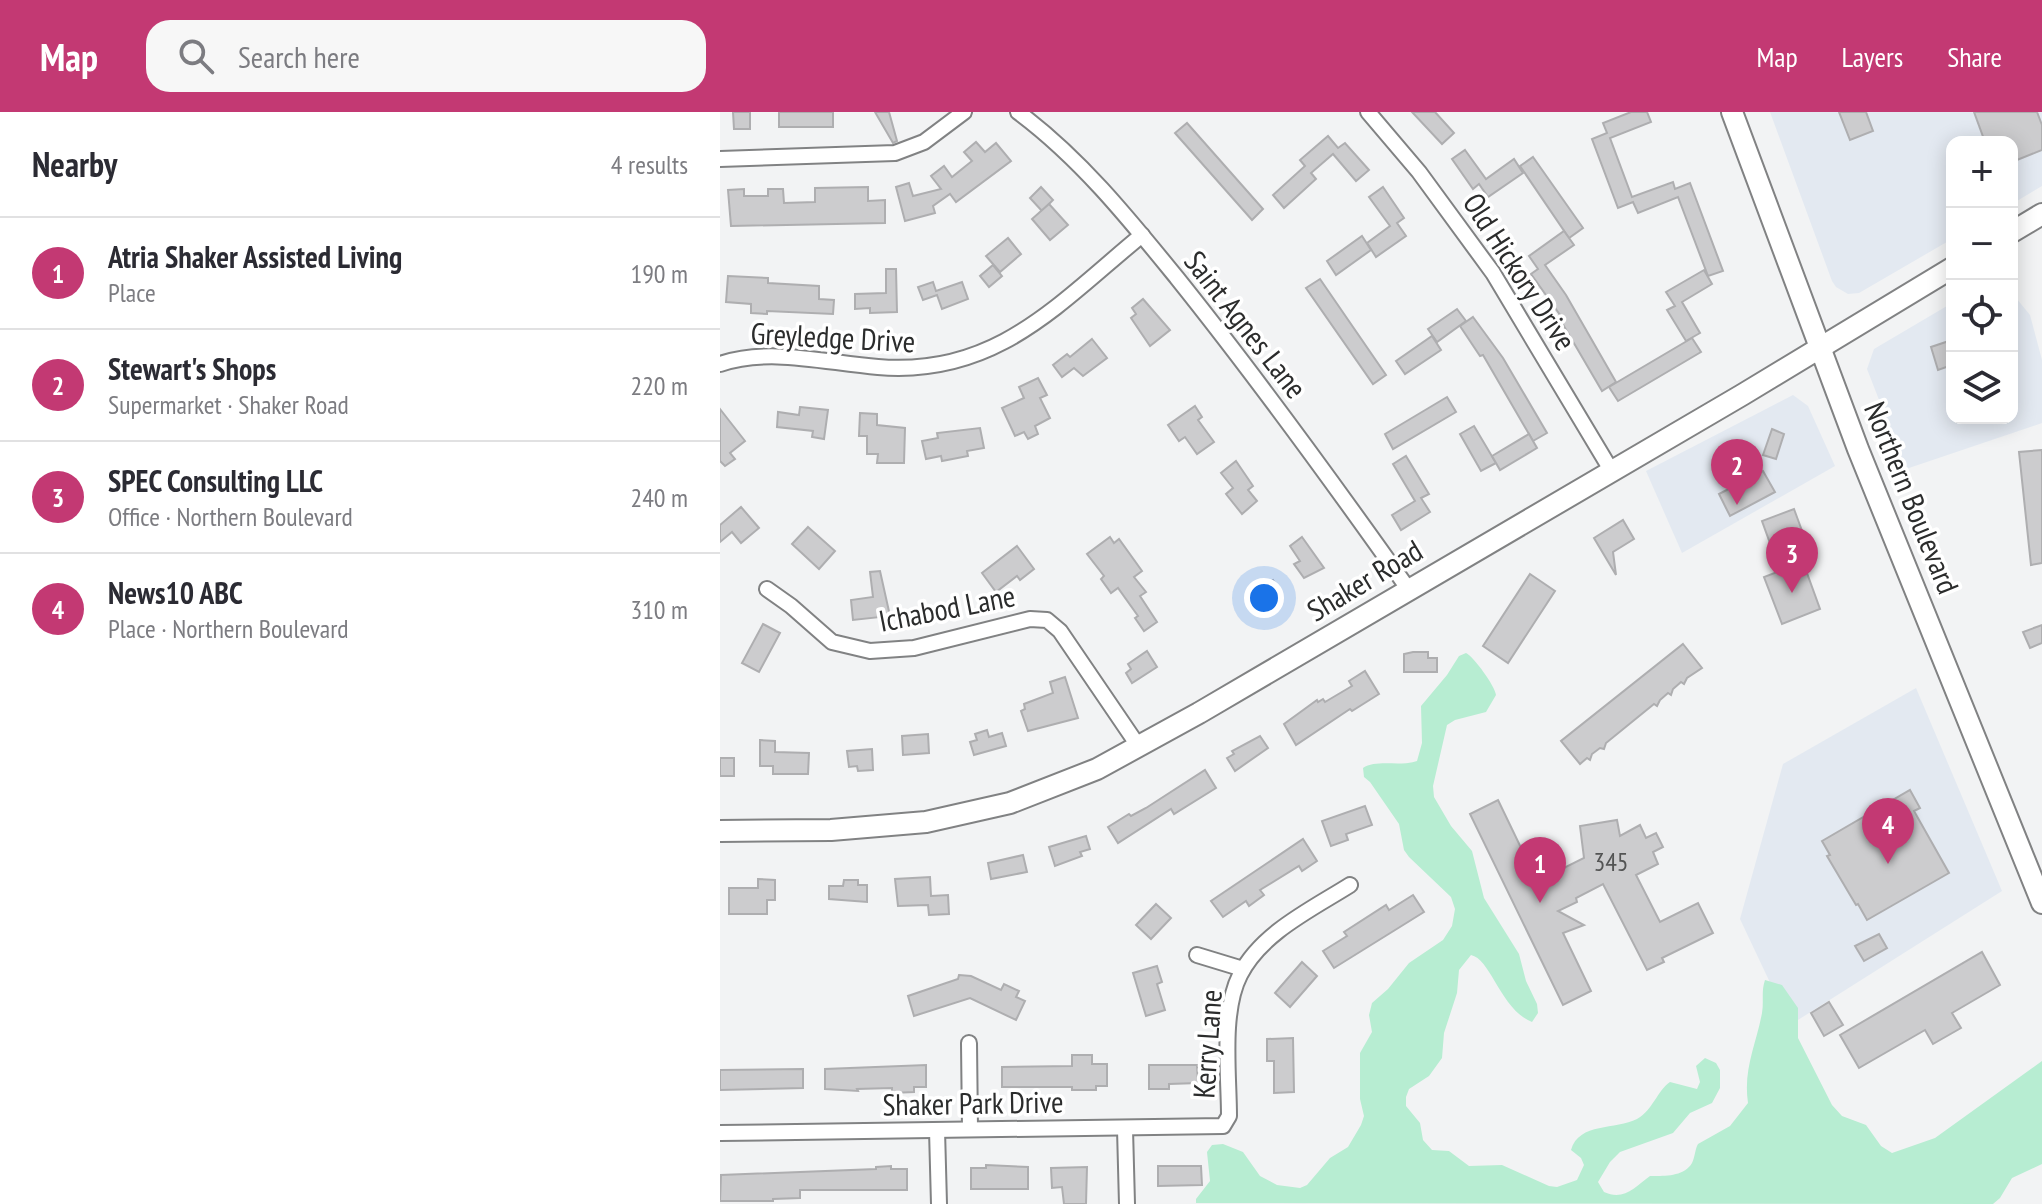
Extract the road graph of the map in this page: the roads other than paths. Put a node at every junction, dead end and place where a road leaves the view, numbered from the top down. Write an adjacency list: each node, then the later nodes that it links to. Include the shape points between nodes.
1 (964, 112): 5 (street, via 924,142 895,153)
2 (1018, 112): 8 (street, Saint Agnes Lane, via 1078,164)
3 (1368, 112): 12 (street, Old Hickory Drive, via 1493,273)
4 (1732, 112): 10 (main road, Northern Boulevard)
5 (720, 159)
6 (2042, 214): 7 (main road)
7 (2018, 228)
8 (1142, 235): 11 (street, Greyledge Drive, via 1024,330 958,362 900,369 761,356); 14 (street, Saint Agnes Lane, via 1257,381)
9 (1946, 272): 10 (main road, Shaker Road)
10 (1820, 347): 12 (main road, Shaker Road); 18 (main road, Northern Boulevard)
11 (720, 364)
12 (1611, 470): 14 (main road, Shaker Road)
13 (767, 589): 15 (street, Ichabod Lane, via 832,642 870,651 914,648 1030,619 1047,620 1060,631)
14 (1409, 590): 15 (main road, Shaker Road)
15 (1139, 747): 16 (main road, Shaker Road, via 1054,788 970,813 881,827)
16 (720, 831)
17 (1350, 885): 20 (street, Kerry Lane, via 1283,929)
18 (2042, 903)
19 (1197, 955): 20 (street, Kerry Lane)
20 (1243, 969): 22 (street, Kerry Lane, via 1230,1013)
21 (969, 1043): 23 (street)
22 (1226, 1124): 24 (street, Shaker Park Drive)
23 (970, 1129): 24 (street, Shaker Park Drive); 25 (street, Shaker Park Drive)
24 (1125, 1129): 28 (street)
25 (937, 1130): 26 (street, Shaker Park Drive); 27 (street)
26 (720, 1133)
27 (939, 1204)
28 (1127, 1204)

